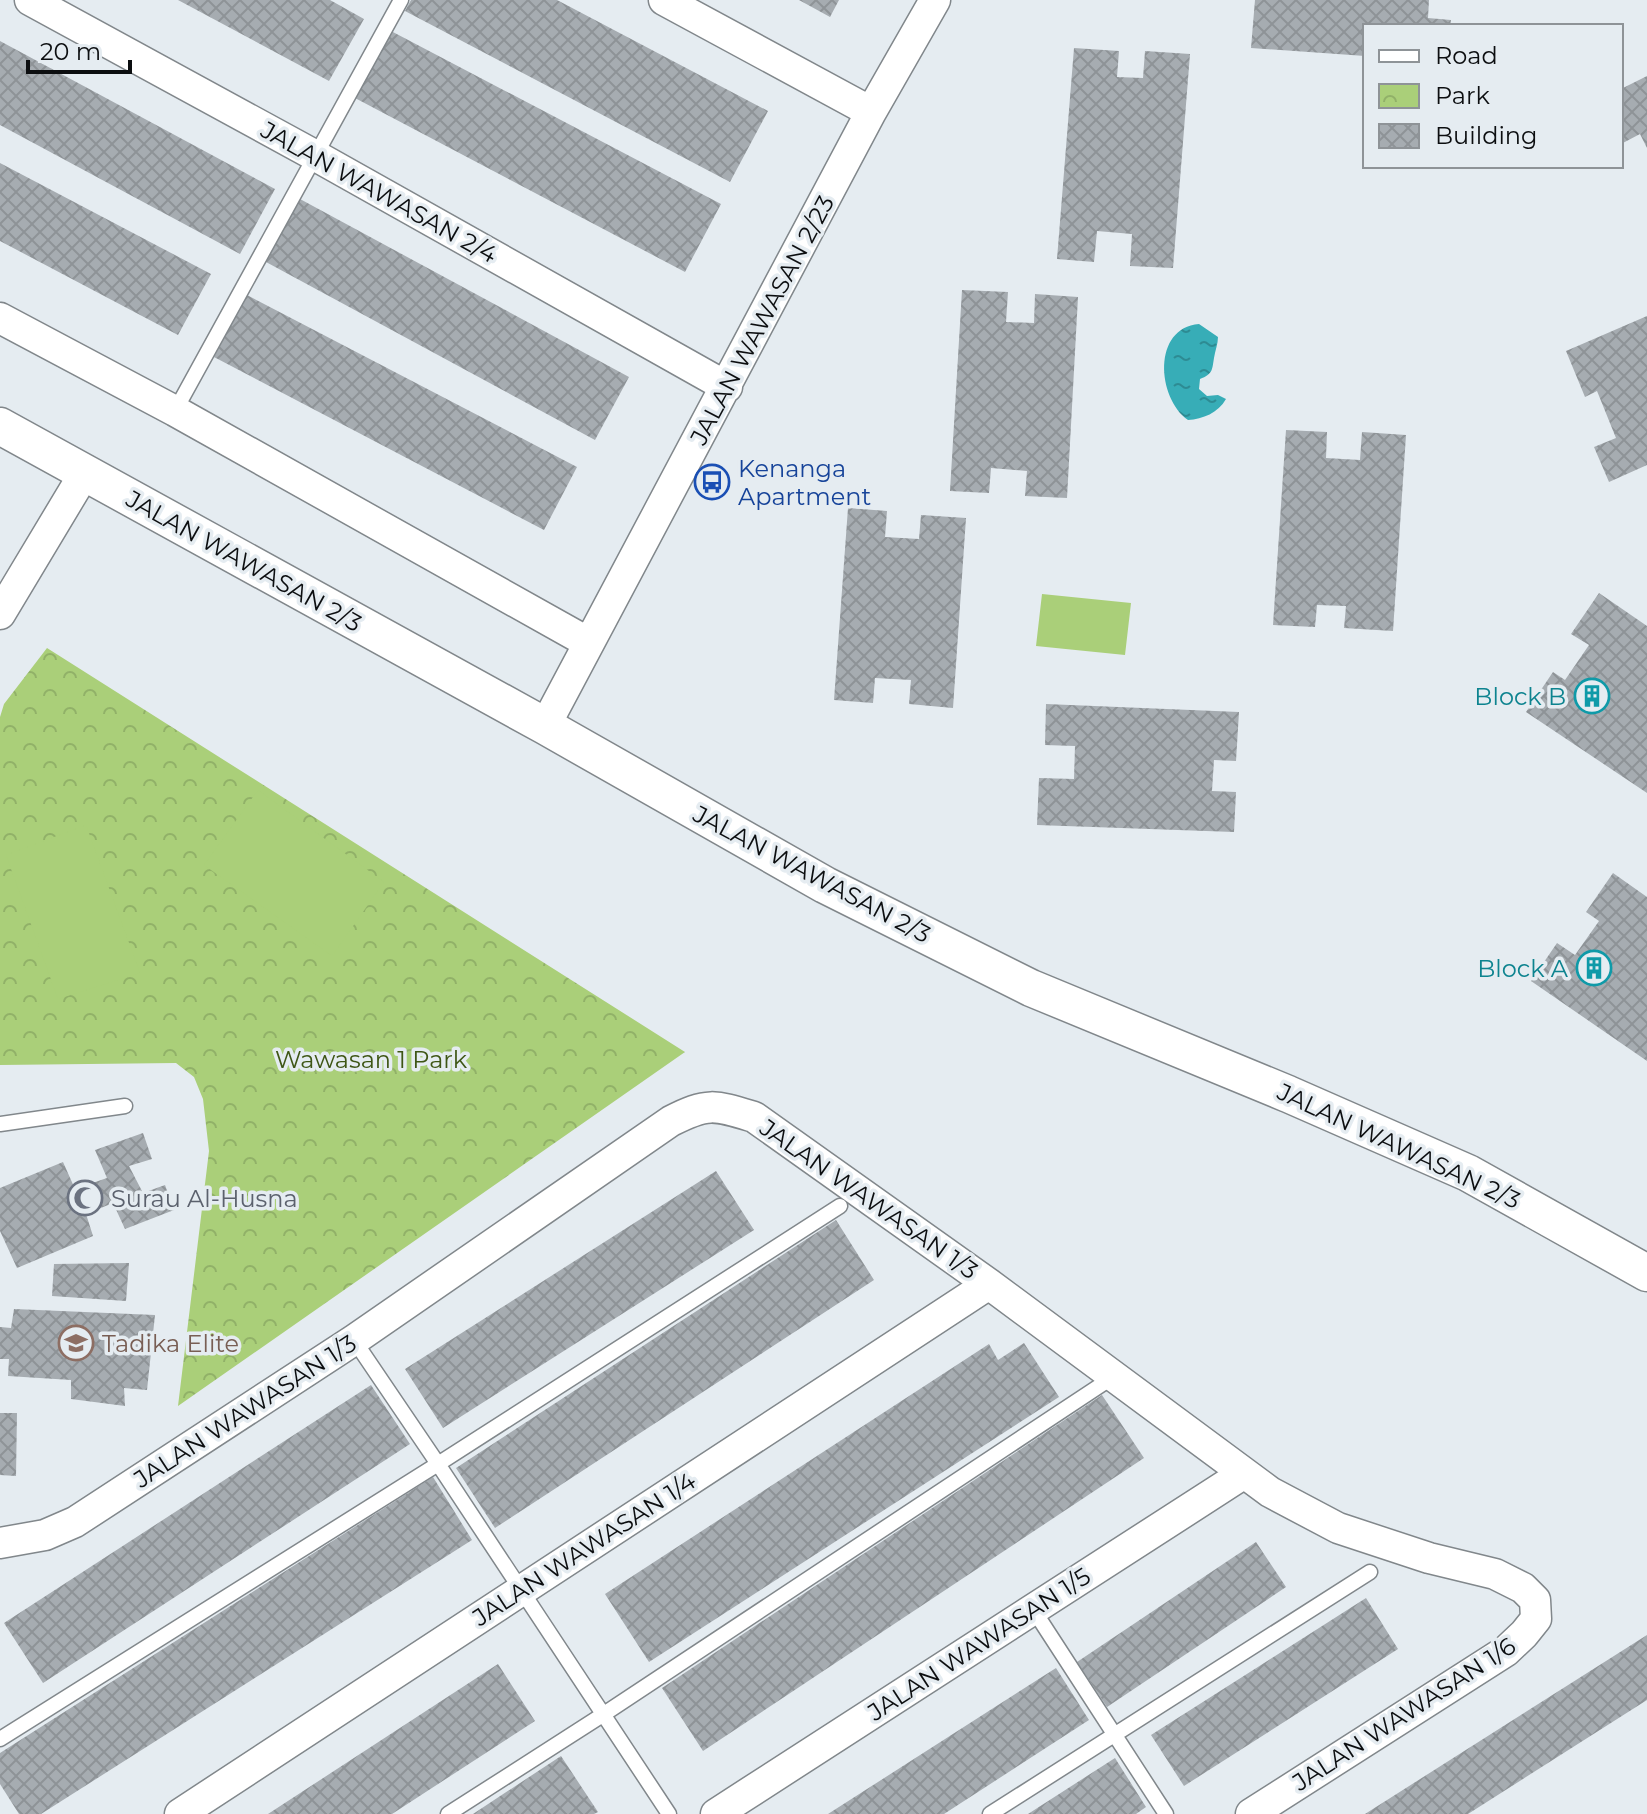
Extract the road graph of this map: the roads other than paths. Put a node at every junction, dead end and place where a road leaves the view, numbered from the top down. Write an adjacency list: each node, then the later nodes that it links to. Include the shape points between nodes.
1 (30, 0): 6 (street, JALAN WAWASAN 2/4)
2 (401, 0): 6 (lane)
3 (664, 0): 5 (street)
4 (935, 0): 5 (street, JALAN WAWASAN 2/23)
5 (871, 112): 8 (street, JALAN WAWASAN 2/23)
6 (316, 156): 8 (street, JALAN WAWASAN 2/4); 9 (lane)
7 (0, 318): 9 (street)
8 (727, 387): 13 (street, JALAN WAWASAN 2/23)
9 (175, 411): 13 (street)
10 (0, 426): 11 (street, JALAN WAWASAN 2/3)
11 (84, 474): 12 (street); 14 (street, JALAN WAWASAN 2/3)
12 (0, 614)
13 (589, 643): 14 (street, JALAN WAWASAN 2/23)
14 (545, 726): 18 (street, JALAN WAWASAN 2/3, via 825,885 1031,988 1436,1158)
15 (125, 1106): 16 (lane)
16 (0, 1124)
17 (840, 1206): 22 (lane)
18 (1647, 1273)
19 (989, 1284): 20 (street, JALAN WAWASAN 1/3, via 754,1117 714,1106 671,1121); 21 (street, JALAN WAWASAN 1/3); 27 (street, JALAN WAWASAN 1/4)
20 (354, 1340): 22 (lane); 24 (street, JALAN WAWASAN 1/3, via 75,1522 45,1535)
21 (1113, 1377): 23 (street, JALAN WAWASAN 1/3); 29 (lane)
22 (438, 1464): 27 (lane); 31 (lane)
23 (1243, 1474): 26 (street, JALAN WAWASAN 1/3, via 1338,1528); 28 (street, JALAN WAWASAN 1/5)
24 (0, 1543)
25 (1370, 1572): 30 (lane)
26 (1495, 1574): 38 (street, JALAN WAWASAN 1/6, via 1535,1600 1536,1619 1524,1634 1506,1651)
27 (522, 1590): 29 (lane); 32 (street, JALAN WAWASAN 1/4)
28 (1033, 1609): 30 (lane); 35 (street, JALAN WAWASAN 1/5)
29 (604, 1714): 33 (lane); 34 (lane)
30 (1114, 1735): 36 (lane); 37 (lane)
31 (0, 1739)
32 (180, 1814)
33 (448, 1814)
34 (669, 1814)
35 (716, 1814)
36 (990, 1814)
37 (1166, 1814)
38 (1251, 1814)

